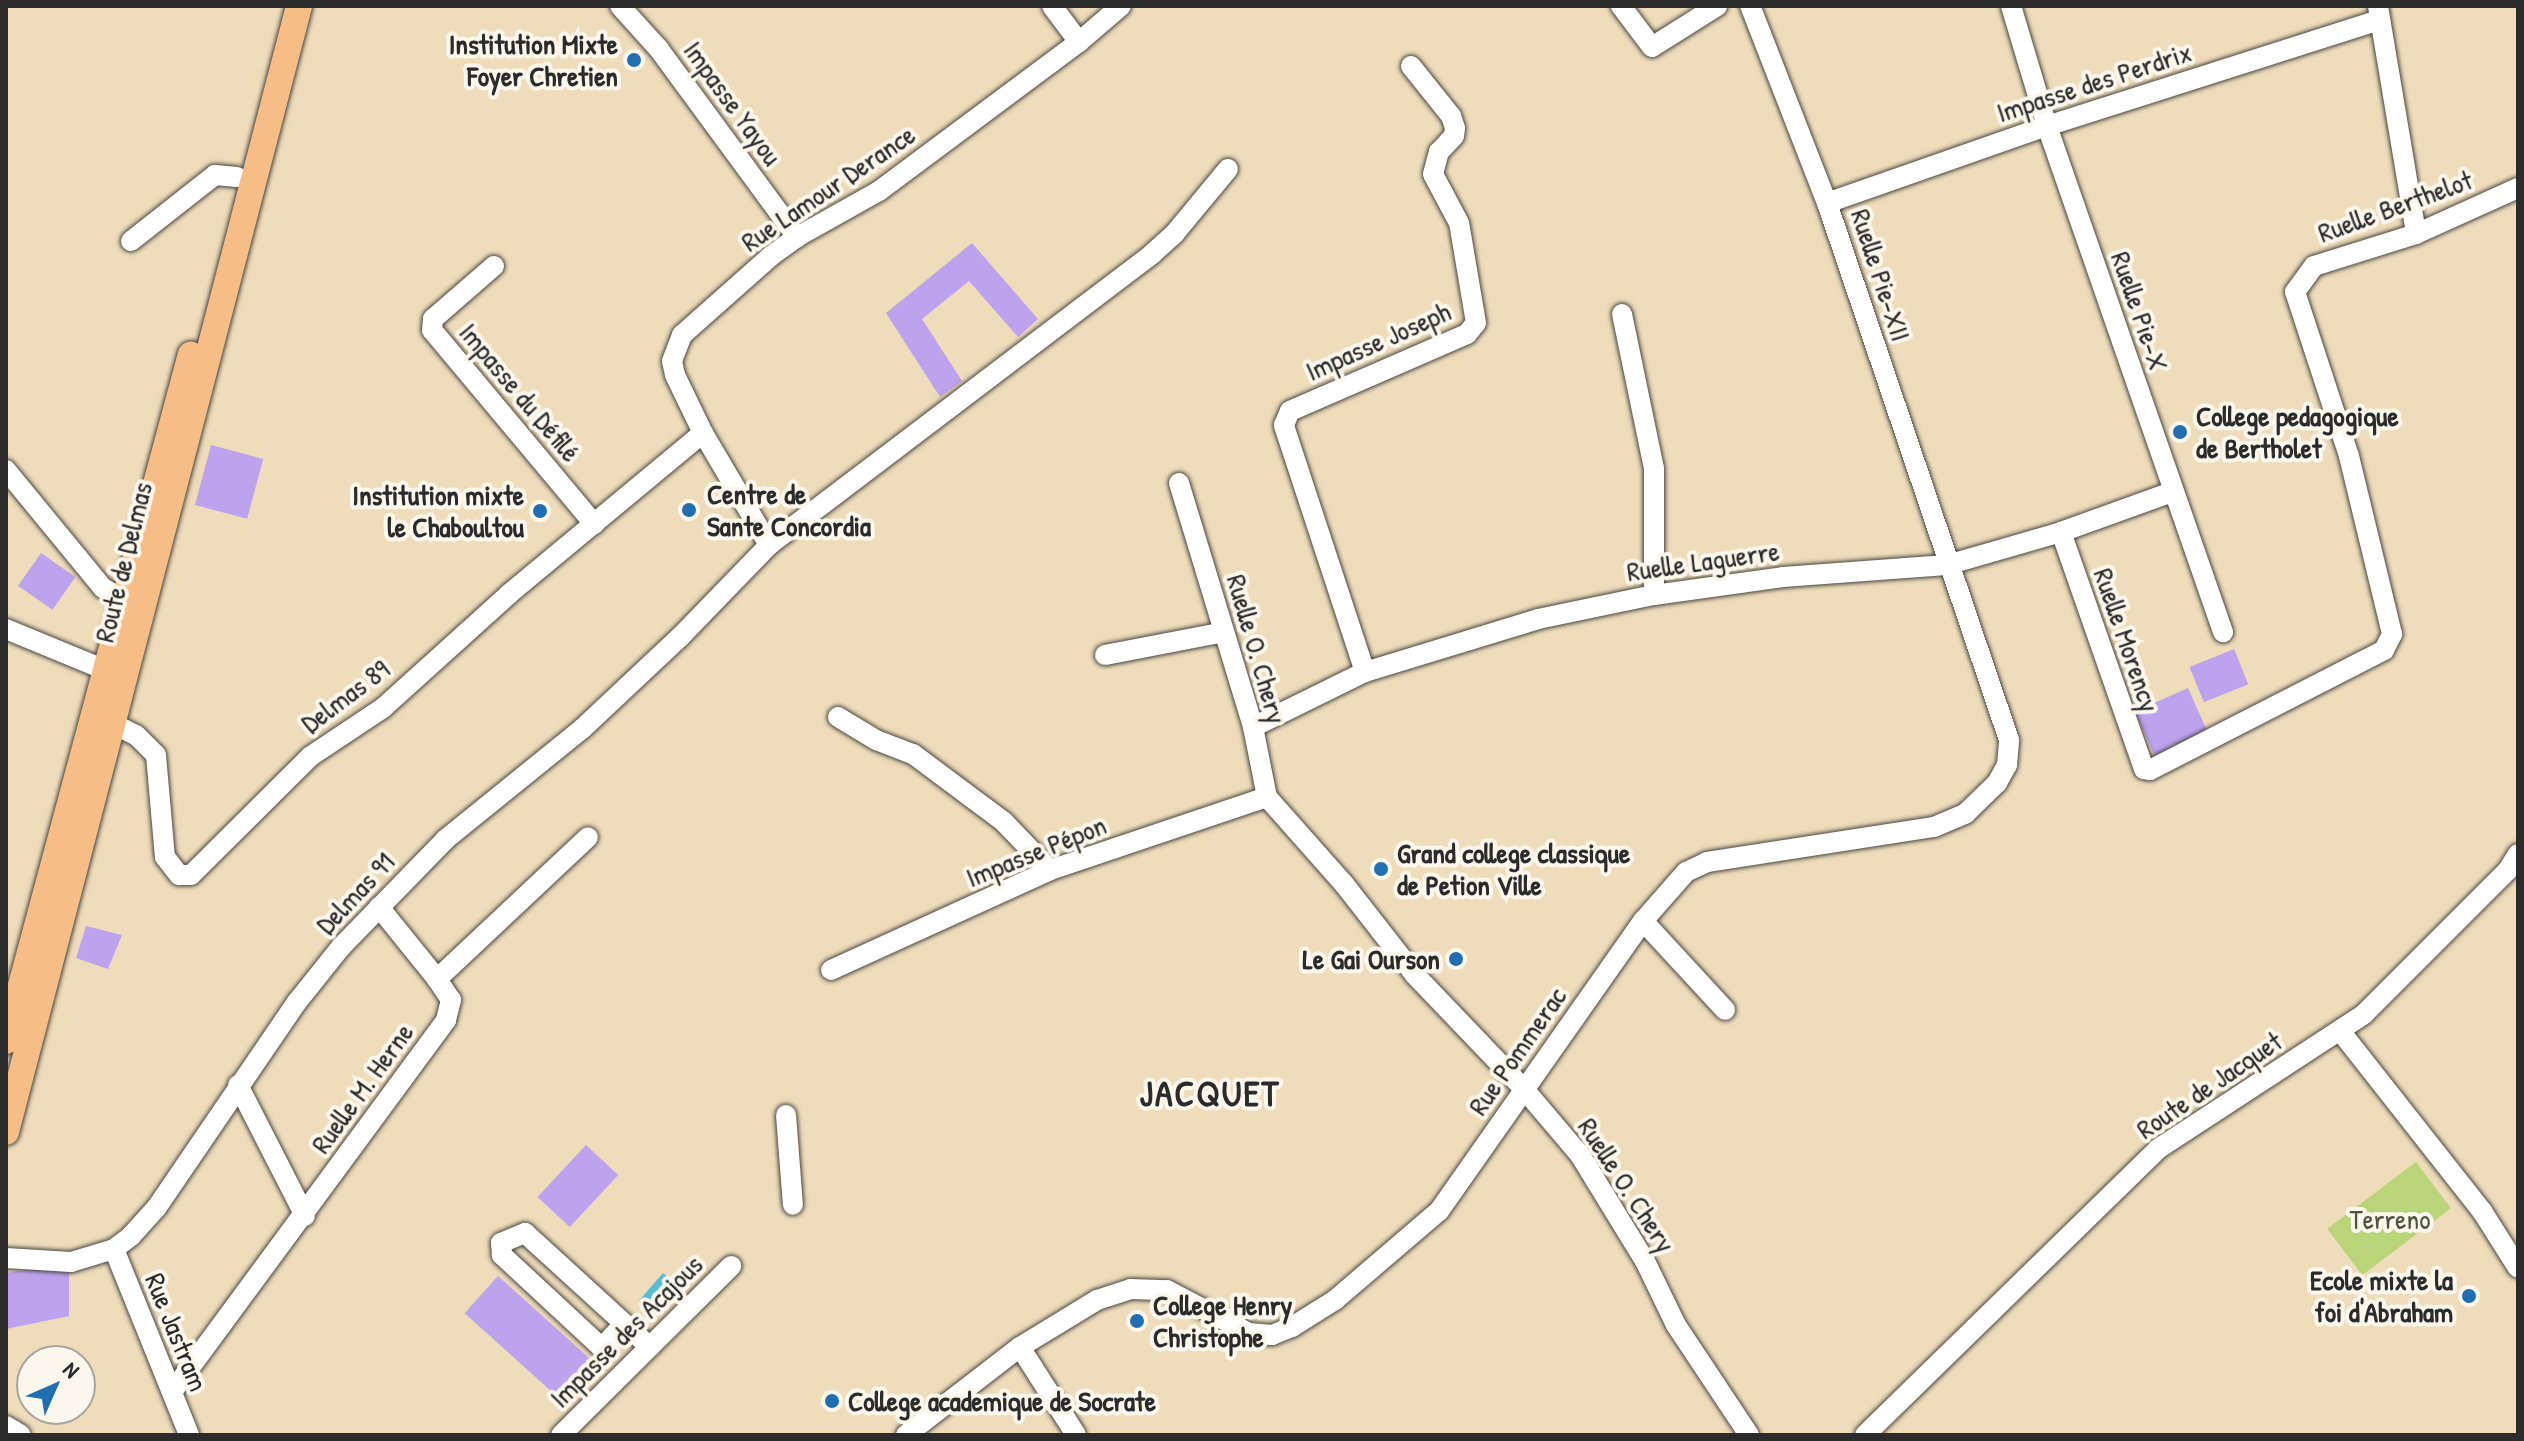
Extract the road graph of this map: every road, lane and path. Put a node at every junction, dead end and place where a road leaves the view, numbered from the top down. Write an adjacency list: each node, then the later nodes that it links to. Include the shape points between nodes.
1 (281, 6): 15 (main road, Route de Delmas)
2 (299, 6): 32 (main road, Route de Delmas)
3 (620, 6): 19 (street, Impasse Yayou, via 658,48)
4 (1052, 6): 11 (street)
5 (1121, 6): 11 (street, Rue Lamour Derance)
6 (1621, 6): 7 (street, via 1652,47)
7 (1717, 6)
8 (1750, 6): 17 (street, Ruelle Pie-XII)
9 (2011, 6): 13 (street, Ruelle Pie-X)
10 (2379, 13): 13 (street, Impasse des Perdrix); 18 (street)
11 (1079, 42): 19 (street, Rue Lamour Derance, via 879,191)
12 (1411, 66): 38 (street, Impasse Joseph, via 1455,128 1439,152 1433,174 1459,223 1476,323 1473,330 1290,411 1284,425)
13 (2047, 126): 17 (street, Impasse des Perdrix); 26 (street, Ruelle Pie-X)
14 (1228, 169): 29 (street, Delmas 91, via 1175,233)
15 (237, 177): 20 (street, via 215,175); 32 (main road, Route de Delmas)
16 (2518, 188): 18 (street, Ruelle Berthelot)
17 (1827, 203): 30 (street, Ruelle Pie-XII)
18 (2416, 234): 42 (street, Ruelle Berthelot, via 2314,266 2295,292 2349,456 2392,634 2384,650 2150,770)
19 (797, 237): 23 (street, Rue Lamour Derance, via 693,325 674,348 675,375)
20 (131, 241)
21 (494, 266): 27 (street, Impasse du Défilé, via 433,319 432,330)
22 (1622, 314): 31 (street, via 1654,468)
23 (703, 433): 27 (street, Delmas 89); 29 (street, Rue Lamour Derance)
24 (6, 470): 32 (street, via 103,588)
25 (1179, 483): 34 (street, Ruelle O. Chery)
26 (2172, 492): 28 (street, Ruelle Laguerre); 35 (street, Ruelle Pie-X)
27 (594, 524): 40 (street, Delmas 89, via 383,708 311,756 191,875 179,875 165,857 156,755 136,735)
28 (2061, 532): 30 (street, Ruelle Laguerre); 42 (street, Ruelle Morency)
29 (769, 545): 47 (street, Delmas 91, via 583,728 446,839)
30 (1947, 565): 31 (street, Ruelle Laguerre, via 1783,577); 48 (street, Rue Pommerac, via 2009,740 2007,765 1997,783 1965,814 1934,827 1707,862 1686,872)
31 (1654, 595): 38 (street, Ruelle Laguerre, via 1538,619)
32 (134, 606): 37 (main road, Route de Delmas); 40 (main road, Route de Delmas)
33 (6, 629): 37 (street)
34 (1224, 632): 36 (street); 41 (street, Ruelle O. Chery)
35 (2223, 632)
36 (1105, 655)
37 (108, 671): 40 (main road, Route de Delmas)
38 (1365, 672): 41 (street, Ruelle Laguerre)
39 (838, 717): 46 (street, via 913,754 1003,821)
40 (104, 719): 53 (main road, Route de Delmas); 57 (main road, Route de Delmas)
41 (1253, 727): 43 (street, Ruelle O. Chery)
42 (2141, 766)
43 (1267, 797): 46 (street, Impasse Pépon); 55 (street, Ruelle O. Chery, via 1415,975)
44 (588, 837): 50 (street)
45 (2518, 854): 52 (street, Route de Jacquet, via 2508,870)
46 (1050, 870): 49 (street, Impasse Pépon)
47 (379, 907): 50 (street); 54 (street, Delmas 91, via 297,1002)
48 (1643, 921): 51 (street); 55 (street, Rue Pommerac)
49 (831, 970)
50 (437, 979): 59 (street, Ruelle M. Herne, via 451,1000 450,1013)
51 (1725, 1010)
52 (2341, 1032): 63 (street, via 2482,1211); 75 (street, Route de Jacquet, via 2158,1149)
53 (6, 1041)
54 (238, 1085): 59 (street); 60 (street, Delmas 91, via 157,1207)
55 (1524, 1089): 66 (street, Rue Pommerac, via 1439,1211 1335,1300 1292,1327 1272,1335 1249,1333 1167,1290 1130,1289 1097,1300); 74 (street, Ruelle O. Chery, via 1580,1155 1645,1261 1676,1325)
56 (786, 1115): 58 (street)
57 (6, 1132)
58 (793, 1205)
59 (305, 1216): 67 (street, Ruelle M. Herne)
60 (114, 1249): 61 (street, Delmas 91, via 71,1262); 67 (street, Rue Jastram)
61 (6, 1258)
62 (731, 1266): 65 (street, Impasse des Acajous)
63 (2518, 1268)
64 (624, 1324): 64 (street, via 525,1233 501,1243 502,1255 602,1348); 65 (street)
65 (650, 1347): 71 (street, Impasse des Acajous)
66 (1020, 1347): 72 (street, Rue Pommerac); 73 (street)
67 (172, 1392): 70 (street, Rue Jastram)
68 (6, 1426): 69 (street)
69 (21, 1435)
70 (189, 1435)
71 (561, 1435)
72 (906, 1435)
73 (1076, 1435)
74 (1749, 1435)
75 (1865, 1435)

